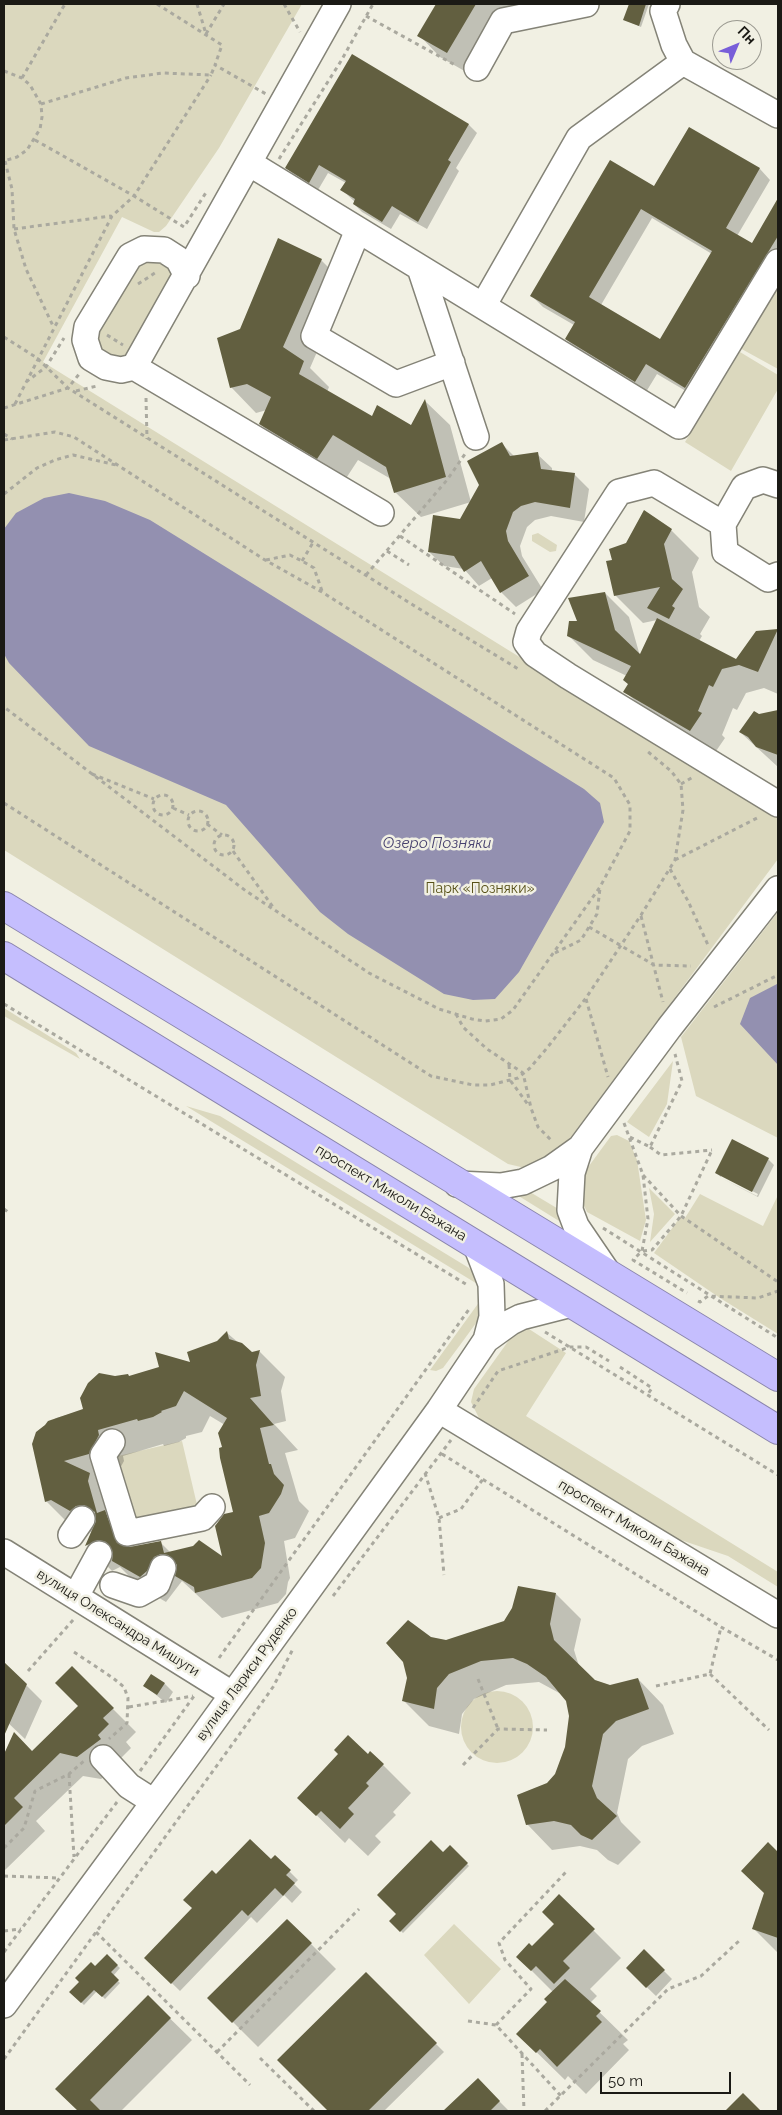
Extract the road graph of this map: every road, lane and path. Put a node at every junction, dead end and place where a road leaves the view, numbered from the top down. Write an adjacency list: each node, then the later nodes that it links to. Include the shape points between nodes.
1 (65, 4): 17 (path)
2 (156, 4): 11 (path)
3 (196, 4): 11 (path)
4 (224, 4): 11 (path)
5 (284, 4): 10 (path, via 301,34)
6 (338, 4): 25 (street)
7 (586, 4): 14 (street, via 503,21)
8 (667, 4): 12 (street, via 663,11)
9 (366, 16): 14 (path, via 461,68)
10 (306, 27)
11 (206, 34): 13 (path, via 222,45)
12 (684, 62): 22 (street); 34 (street, via 579,138)
13 (216, 65): 16 (path); 19 (path)
14 (477, 68)
15 (4, 71): 17 (path)
16 (211, 75): 21 (path, via 163,73 126,78); 27 (path)
17 (22, 78): 21 (path, via 37,94)
18 (271, 86): 19 (path)
19 (266, 94): 20 (path)
20 (261, 103)
21 (40, 104): 23 (path, via 40,129)
22 (778, 115)
23 (35, 140): 24 (path, via 27,150); 27 (path)
24 (4, 161): 29 (path, via 12,189)
25 (249, 163): 30 (street); 33 (street)
26 (210, 186): 27 (path, via 184,228)
27 (134, 196): 28 (path)
28 (112, 216): 29 (path); 35 (path)
29 (14, 229): 35 (path, via 26,269)
30 (358, 230): 32 (street); 39 (street, via 314,336 396,384)
31 (778, 262): 34 (street, via 679,426)
32 (420, 268): 34 (street); 39 (street)
33 (187, 276): 38 (street, via 178,259 164,250 144,249 130,256 87,327 85,340); 40 (street)
34 (483, 306)
35 (54, 328): 37 (path)
36 (4, 337): 37 (path)
37 (37, 358): 41 (path); 42 (path)
38 (91, 358): 40 (street, via 106,368); 41 (path)
39 (452, 363): 45 (street)
40 (140, 371): 47 (path); 52 (street)
41 (68, 388): 42 (path); 47 (path)
42 (15, 404): 43 (path)
43 (4, 408)
44 (4, 434): 46 (path)
45 (476, 437): 54 (path, via 447,480)
46 (12, 439): 48 (path); 49 (path, via 55,432 74,437)
47 (147, 439): 55 (path)
48 (4, 440)
49 (119, 466): 51 (path, via 73,455 37,468); 57 (path)
50 (778, 485): 53 (street, via 763,480 744,487)
51 (4, 494)
52 (381, 513)
53 (723, 524): 61 (street, via 725,552 768,579); 63 (street, via 654,483 619,492)
54 (400, 536): 56 (path); 63 (path)
55 (314, 541): 58 (path); 60 (path)
56 (387, 551): 59 (path); 60 (path)
57 (265, 560): 58 (path, via 290,555); 62 (path)
58 (302, 561): 62 (path, via 314,568)
59 (409, 565)
60 (366, 575): 64 (path)
61 (778, 575)
62 (322, 592): 78 (path, via 614,778 630,805 630,830)
63 (533, 626): 71 (street, via 526,642 535,654)
64 (524, 672)
65 (4, 707): 67 (path)
66 (639, 746): 76 (path, via 671,771 681,784 683,810)
67 (89, 773): 68 (path); 81 (path)
68 (154, 800): 70 (path, via 160,795 167,796 172,801); 70 (path, via 153,808 159,815 169,814)
69 (4, 803): 93 (path, via 431,1076 473,1085)
70 (172, 808): 72 (path)
71 (770, 810): 76 (path)
72 (189, 815): 73 (path, via 195,811 202,812 207,817); 73 (path, via 188,824 194,831 201,831)
73 (207, 824): 74 (path)
74 (222, 835): 75 (path, via 232,838); 75 (path, via 215,841 216,850 224,855)
75 (233, 850): 81 (path)
76 (674, 860): 77 (path)
77 (670, 869): 83 (path); 86 (path)
78 (600, 887): 82 (path, via 598,914); 84 (path)
79 (778, 889): 86 (street)
80 (4, 906): 98 (highway)
81 (276, 910): 90 (path, via 369,973 439,1009)
82 (589, 927): 83 (path); 84 (path, via 581,940)
83 (621, 946): 86 (path, via 654,964); 92 (path, via 586,998)
84 (553, 954): 90 (path, via 513,1010 501,1019 485,1021)
85 (4, 956): 103 (highway, проспект Миколи Бажана)
86 (717, 966): 96 (street)
87 (778, 975): 89 (path)
88 (4, 1004): 107 (path)
89 (710, 1008)
90 (456, 1014): 91 (path, via 463,1027)
91 (509, 1065): 92 (path); 93 (path)
92 (523, 1073): 93 (path); 94 (path)
93 (510, 1080): 94 (path)
94 (531, 1108): 96 (path, via 538,1127)
95 (650, 1147): 101 (path, via 661,1155 712,1150)
96 (573, 1153): 98 (street, via 538,1177 523,1182 501,1186); 105 (street, via 570,1210 576,1226)
97 (643, 1174): 101 (path)
98 (457, 1184): 105 (highway)
99 (4, 1210): 100 (path)
100 (8, 1212)
101 (681, 1216): 104 (path, via 652,1250); 106 (path)
102 (600, 1225): 104 (path)
103 (476, 1245): 111 (highway, проспект Миколи Бажана); 113 (street, вулиця Лариси Руденко, via 491,1284 492,1317)
104 (642, 1251): 109 (path); 109 (path, via 633,1260 700,1302)
105 (608, 1273): 117 (highway)
106 (778, 1282)
107 (472, 1288)
108 (778, 1291): 109 (path, via 758,1298)
109 (708, 1296): 112 (path)
110 (475, 1301): 140 (path)
111 (572, 1304): 113 (street, вулиця Лариси Руденко, via 521,1317); 121 (highway, проспект Миколи Бажана)
112 (778, 1338)
113 (486, 1340): 119 (street, вулиця Лариси Руденко)
114 (570, 1347): 115 (path, via 586,1347); 118 (path); 120 (path, via 498,1371)
115 (610, 1361)
116 (620, 1367): 118 (path, via 652,1388)
117 (778, 1377)
118 (648, 1394): 125 (path)
119 (439, 1410): 120 (street, проспект Миколи Бажана); 146 (street, вулиця Лариси Руденко)
120 (462, 1424): 123 (path); 136 (street, проспект Миколи Бажана)
121 (778, 1430)
122 (112, 1442): 127 (street, via 103,1455 127,1533 202,1518)
123 (442, 1454): 124 (path); 126 (path)
124 (425, 1473): 128 (path); 133 (path)
125 (778, 1475)
126 (483, 1479): 128 (path, via 461,1509); 137 (path)
127 (212, 1507)
128 (439, 1518): 132 (path)
129 (4, 1552): 134 (street, вулиця Олександра Мишуги)
130 (99, 1554): 134 (street)
131 (163, 1568): 135 (street, via 157,1584 139,1594 118,1576)
132 (444, 1575)
133 (331, 1598)
134 (75, 1608): 135 (street, вулиця Олександра Мишуги); 142 (path)
135 (99, 1611): 146 (street, вулиця Олександра Мишуги)
136 (778, 1615)
137 (721, 1627): 141 (path); 143 (path)
138 (295, 1646): 162 (path, via 273,1687)
139 (74, 1652): 152 (path, via 124,1687 128,1707 194,1696)
140 (220, 1658)
141 (778, 1660)
142 (28, 1671)
143 (710, 1674): 145 (path); 149 (path)
144 (478, 1679): 147 (path)
145 (656, 1686)
146 (232, 1694): 153 (street, вулиця Лариси Руденко)
147 (498, 1729): 148 (path); 151 (path)
148 (547, 1730)
149 (768, 1730)
150 (103, 1758): 152 (street)
151 (463, 1765)
152 (129, 1786): 153 (street); 155 (path)
153 (154, 1802): 165 (street, вулиця Лариси Руденко)
154 (4, 1848): 155 (path, via 24,1828 35,1791 69,1774)
155 (74, 1858): 158 (path)
156 (566, 1872): 167 (path, via 499,1942 505,1960 531,1989)
157 (4, 1876): 158 (path)
158 (59, 1878): 160 (path)
159 (359, 1909): 168 (path)
160 (21, 1929): 161 (path); 164 (path)
161 (4, 1931)
162 (96, 1932): 168 (path); 171 (path)
163 (739, 1941): 173 (path, via 701,1976 668,1989)
164 (4, 1952)
165 (4, 2005)
166 (468, 2021): 167 (path)
167 (496, 2025): 169 (path)
168 (217, 2052): 172 (path)
169 (522, 2054): 173 (path); 175 (path)
170 (260, 2058): 174 (path)
171 (4, 2059)
172 (250, 2084)
173 (561, 2096): 176 (path)
174 (314, 2111)
175 (524, 2111)
176 (545, 2111)

